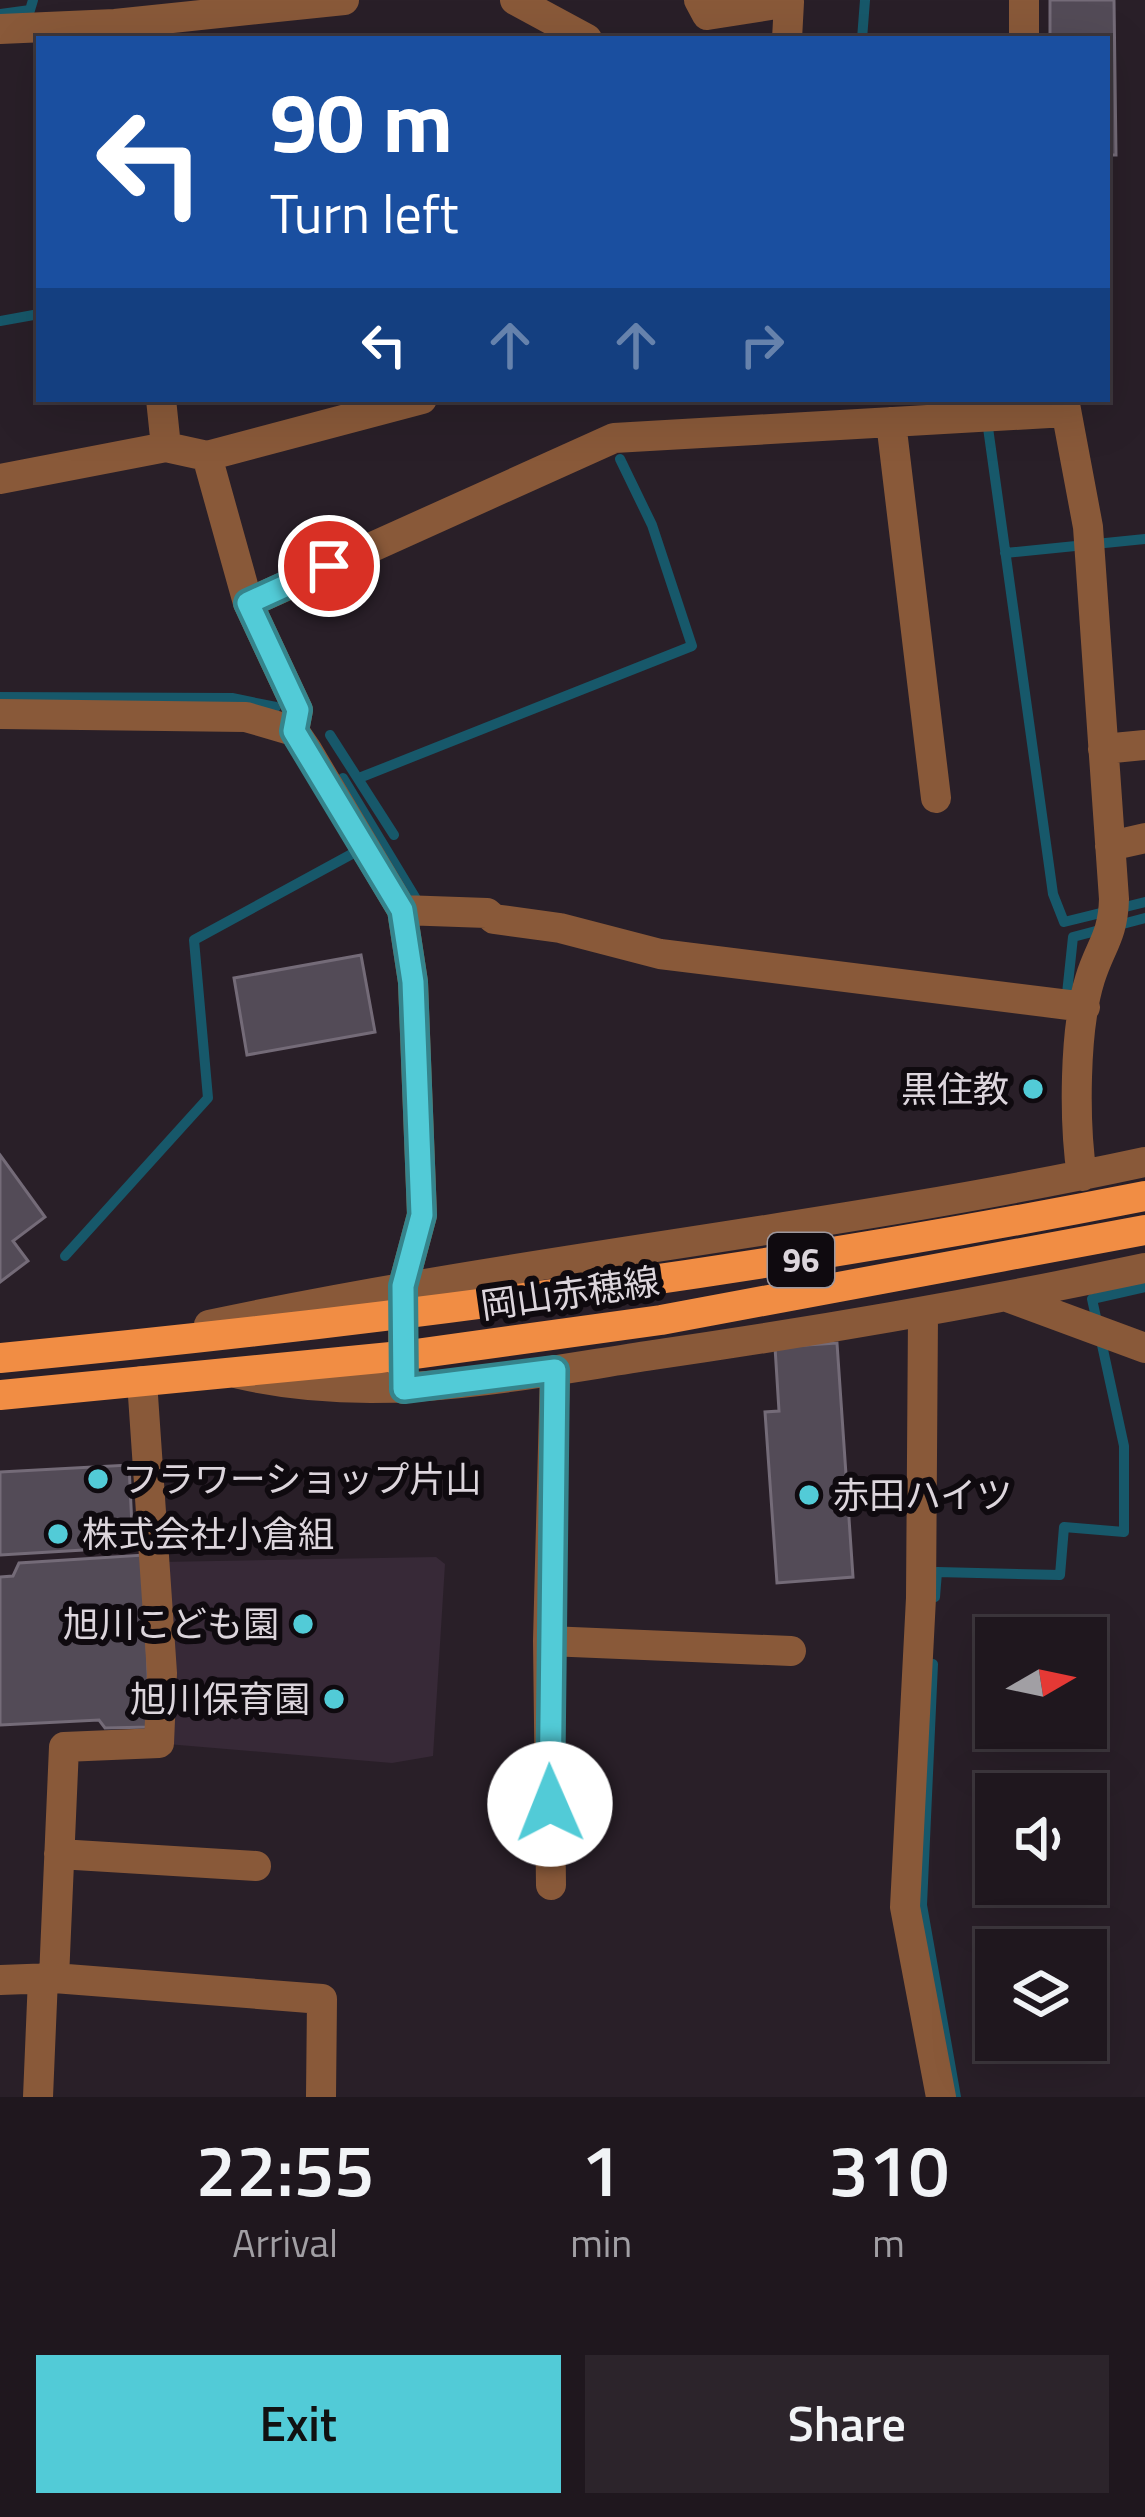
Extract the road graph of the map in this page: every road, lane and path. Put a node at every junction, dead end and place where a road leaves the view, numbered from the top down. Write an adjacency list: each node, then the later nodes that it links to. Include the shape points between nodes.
1 (344, 0): 7 (street)
2 (515, 0): 8 (street)
3 (698, 0): 5 (street, via 707,15)
4 (1024, 0): 10 (street)
5 (744, 5): 9 (street, via 789,2)
6 (0, 29): 7 (street)
7 (116, 31)
8 (581, 36)
9 (787, 36)
10 (1024, 36)
11 (161, 402): 15 (street)
12 (381, 405): 16 (street)
13 (1065, 406): 14 (street); 22 (street, via 1089,545)
14 (892, 422): 18 (street, via 614,438); 23 (street)
15 (166, 447): 16 (street); 17 (street)
16 (207, 456): 18 (street)
17 (0, 479)
18 (248, 603): 20 (street, via 298,710)
19 (0, 714): 20 (street, via 216,714)
20 (294, 731): 26 (street, via 365,847)
21 (1145, 745): 22 (street)
22 (1103, 749): 25 (street)
23 (936, 798)
24 (1145, 838): 25 (street)
25 (1110, 846): 27 (street, via 1113,932)
26 (416, 910): 27 (street, via 487,913 660,954); 33 (street, via 422,1215)
27 (1072, 1006): 29 (street)
28 (1145, 1162): 29 (street)
29 (1082, 1176): 33 (street)
30 (1145, 1196): 36 (main road, 岡山赤穂線 / 96, via 868,1249)
31 (1145, 1230): 39 (main road, 岡山赤穂線 / 96, via 685,1316)
32 (1145, 1268): 34 (street)
33 (403, 1286): 36 (street); 37 (street)
34 (1007, 1298): 35 (street); 38 (street)
35 (923, 1315): 41 (street); 55 (street, via 921,1598 905,1907)
36 (402, 1318): 37 (main road, 岡山赤穂線 / 96); 39 (street)
37 (103, 1348): 40 (main road, 岡山赤穂線 / 96)
38 (1145, 1348)
39 (401, 1356): 42 (main road, 岡山赤穂線 / 96); 44 (street)
40 (0, 1358)
41 (555, 1370): 44 (street); 46 (street)
42 (229, 1372): 43 (main road, 岡山赤穂線 / 96); 44 (street, via 299,1388)
43 (142, 1381): 45 (main road, 岡山赤穂線 / 96); 48 (street, via 160,1743 64,1747)
44 (404, 1389)
45 (0, 1395)
46 (548, 1641): 47 (street); 50 (street)
47 (791, 1651)
48 (59, 1854): 49 (street); 51 (street)
49 (256, 1866)
50 (550, 1885)
51 (48, 1978): 52 (street); 53 (street); 54 (street, via 322,1999)
52 (0, 1980)
53 (38, 2097)
54 (321, 2097)
55 (941, 2097)

